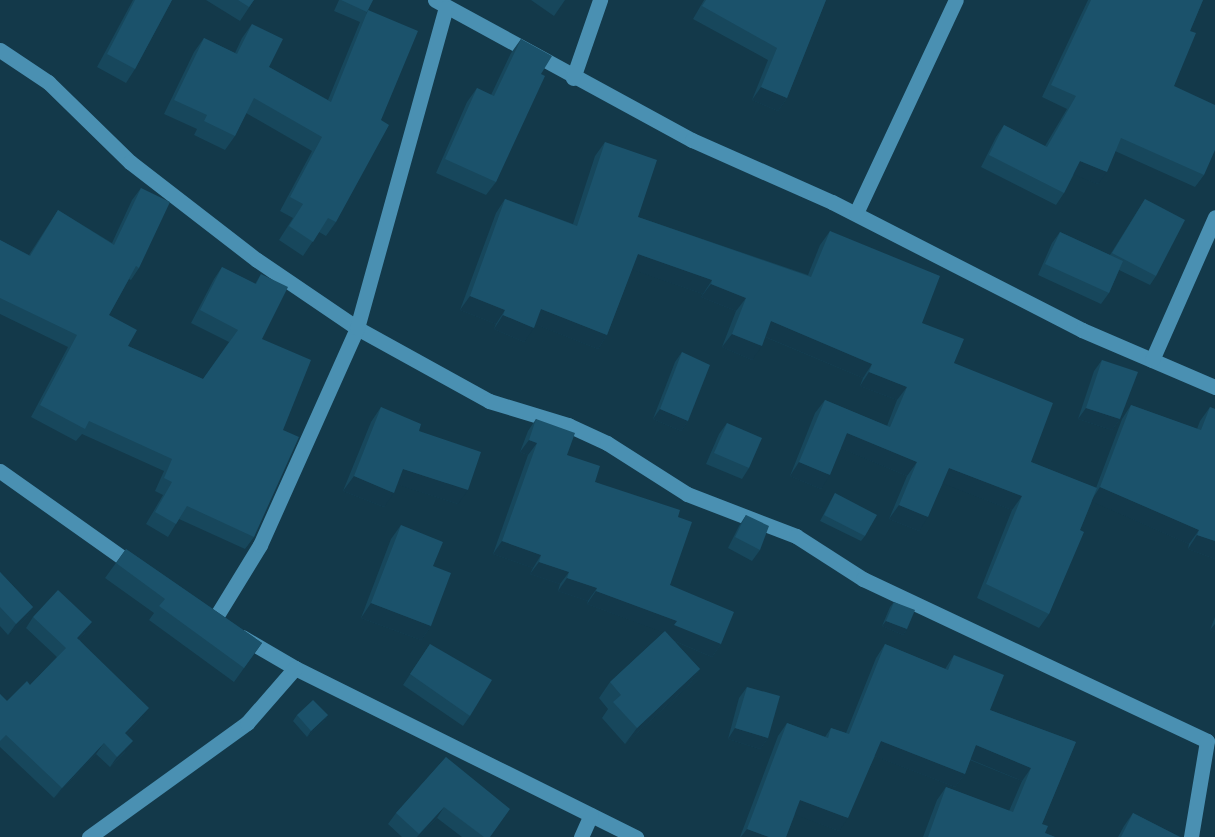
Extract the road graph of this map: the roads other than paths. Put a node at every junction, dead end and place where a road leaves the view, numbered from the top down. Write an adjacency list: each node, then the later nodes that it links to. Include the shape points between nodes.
1 (600, 0): 5 (street)
2 (956, 0): 6 (street)
3 (440, 4): 5 (street); 8 (street)
4 (0, 50): 8 (street, via 48,82 139,169 257,260)
5 (573, 78): 6 (street, via 692,140)
6 (856, 213): 9 (street, via 1082,330)
7 (1215, 217): 9 (street)
8 (357, 328): 13 (street, via 260,545 209,617); 14 (street, via 489,401 568,425 607,443 687,494 796,536 863,579)
9 (1152, 360): 10 (street)
10 (1215, 387)
11 (4, 480): 12 (street)
12 (154, 580)
13 (295, 668): 15 (street); 16 (street, via 247,723)
14 (1211, 743): 19 (street)
15 (591, 815): 17 (street); 18 (street)
16 (89, 837)
17 (581, 837)
18 (636, 837)
19 (1191, 837)

